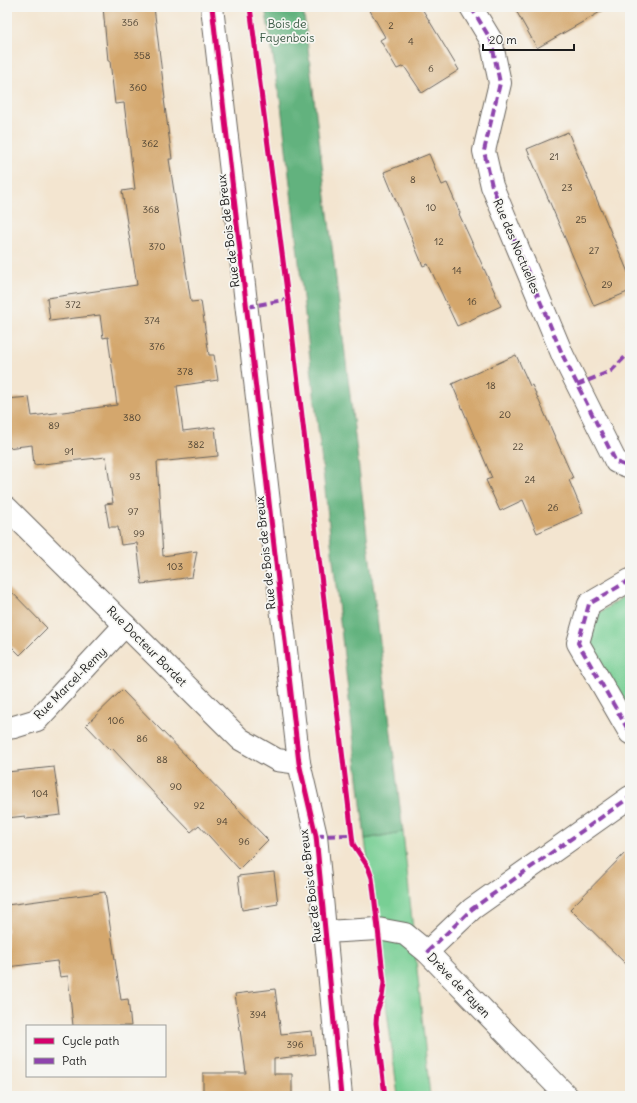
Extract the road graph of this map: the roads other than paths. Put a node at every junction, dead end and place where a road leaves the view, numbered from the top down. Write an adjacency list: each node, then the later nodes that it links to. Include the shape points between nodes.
1 (212, 7): 9 (street, Rue de Bois de Breux)
2 (470, 7): 3 (street, Rue des Noctuelles, via 491,40 500,83 484,151 492,186 563,356 616,462)
3 (630, 467)
4 (7, 508): 6 (street, Rue Docteur Bordet)
5 (630, 580): 8 (street, via 589,604 578,643)
6 (125, 625): 7 (street, Rue Marcel-Remy, via 37,720); 9 (street, Rue Docteur Bordet, via 240,739 277,760)
7 (7, 728)
8 (630, 733)
9 (298, 763): 11 (street, Rue de Bois de Breux, via 316,836)
10 (630, 797): 12 (street, via 472,909)
11 (325, 932): 12 (street, Drève de Fayen, via 385,930 405,934); 13 (street, Rue de Bois de Breux)
12 (426, 952): 14 (street, Drève de Fayen)
13 (341, 1096)
14 (567, 1096)

